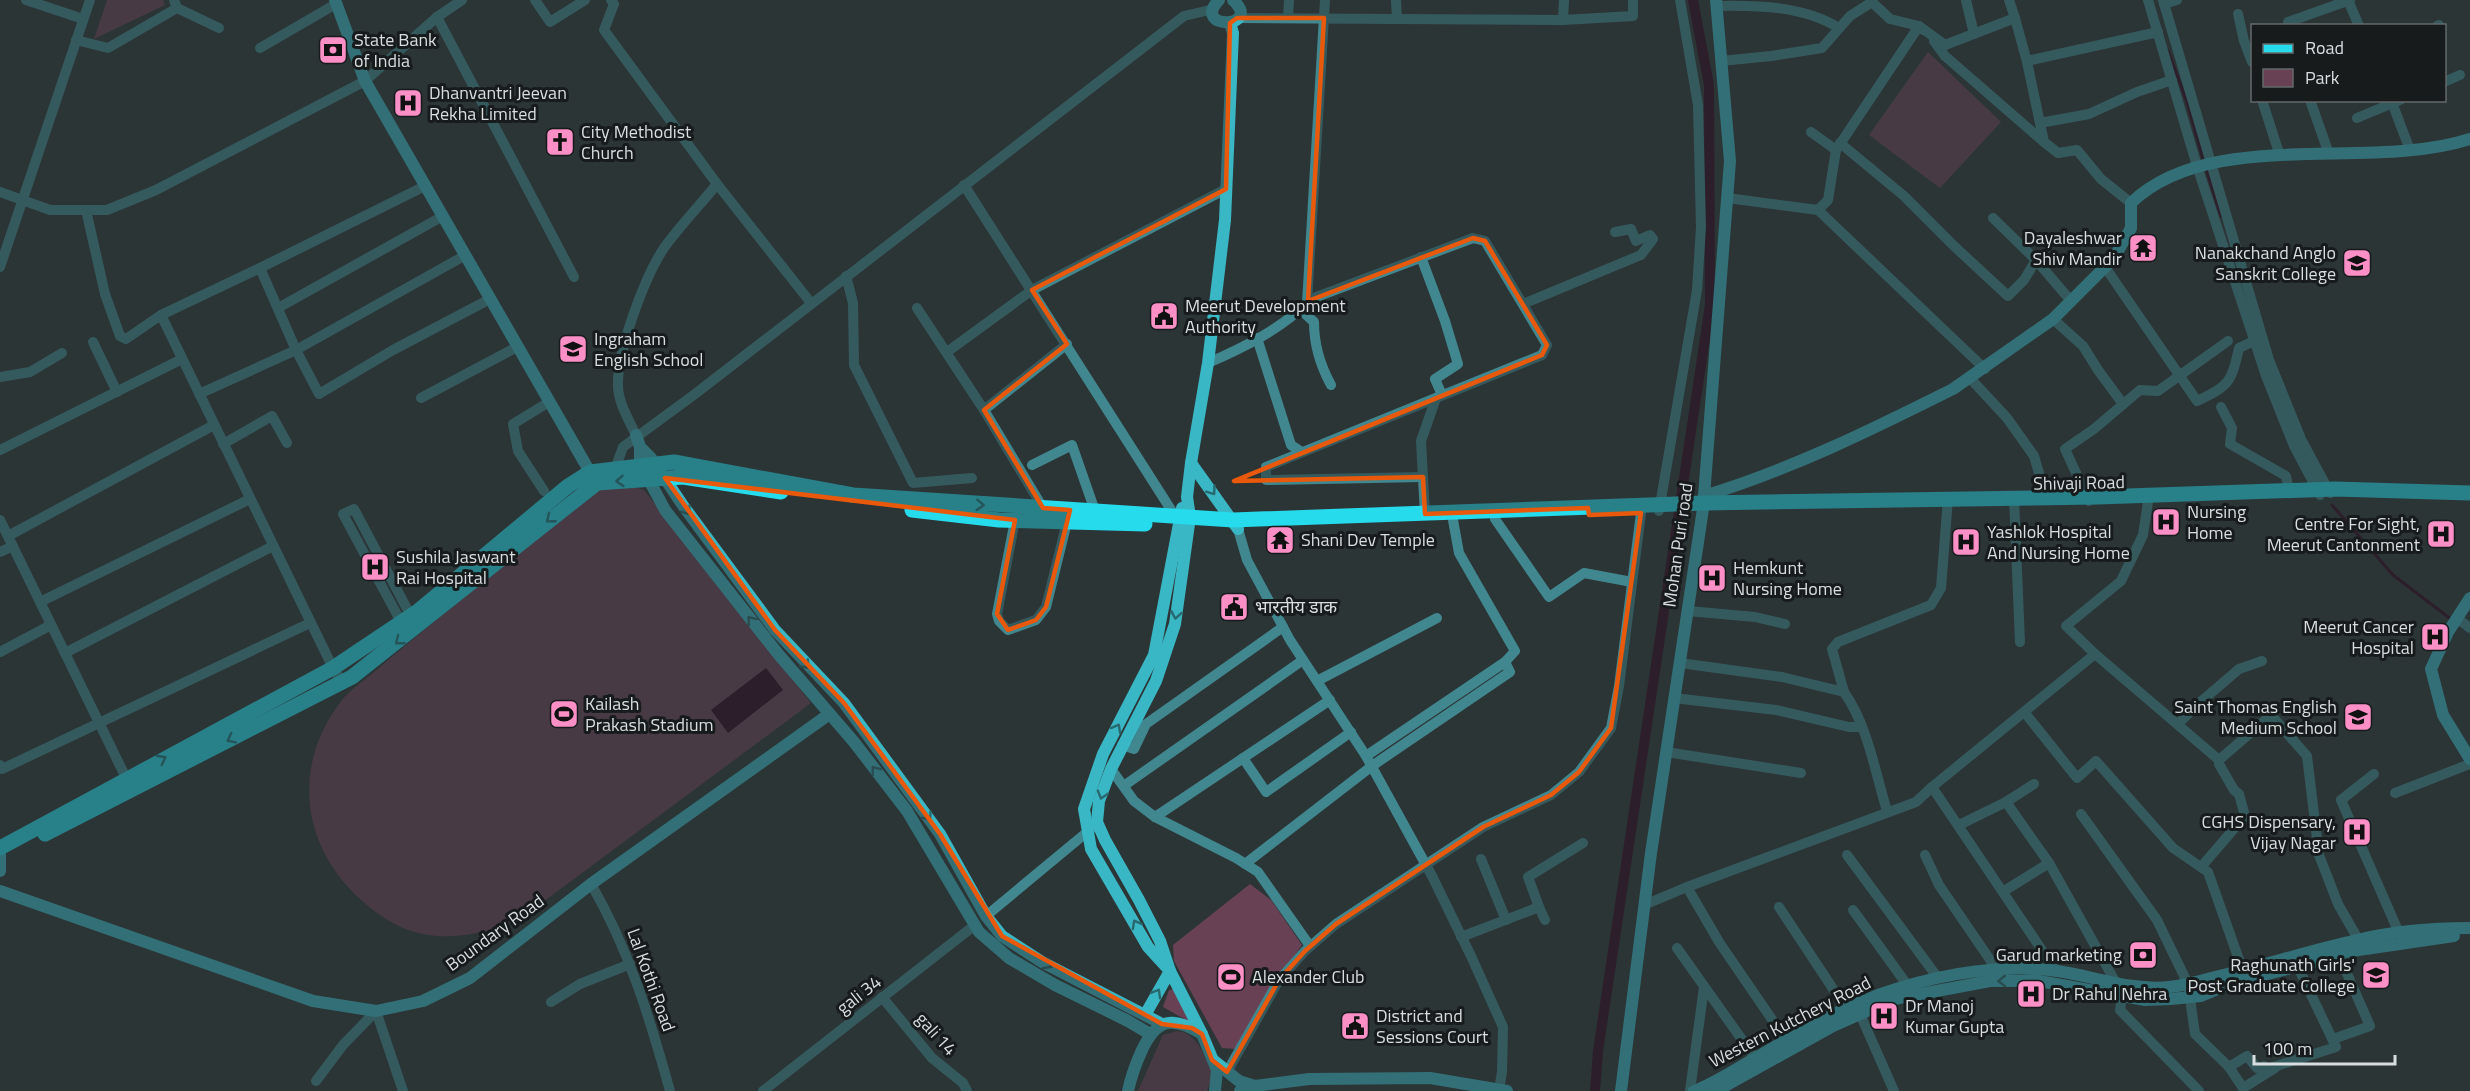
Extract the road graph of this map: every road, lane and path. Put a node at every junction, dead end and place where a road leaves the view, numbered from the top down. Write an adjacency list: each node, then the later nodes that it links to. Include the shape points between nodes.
1 (26, 0): 29 (street)
2 (90, 0): 29 (street)
3 (462, 0): 25 (street)
4 (535, 0): 5 (street, via 550,22)
5 (585, 0)
6 (1234, 0): 31 (street, via 1240,9)
7 (1289, 0): 26 (street)
8 (1325, 0): 27 (street)
9 (1396, 0): 30 (street)
10 (1564, 0): 32 (street)
11 (1633, 0): 32 (street, via 1633,16)
12 (1680, 0): 147 (street, via 1698,105 1701,227 1697,290)
13 (1966, 0): 39 (street)
14 (2009, 0): 28 (street)
15 (2148, 0): 38 (street)
16 (2177, 0): 20 (street)
17 (2349, 0): 33 (street); 34 (street)
18 (615, 1): 63 (street, via 604,30)
19 (336, 2): 41 (street); 47 (street)
20 (2163, 2): 62 (street)
21 (1716, 3): 37 (street, via 1758,5 1823,18); 43 (street, Mohan Puri road)
22 (176, 4): 36 (street); 40 (street, via 108,48)
23 (1217, 4): 31 (street, via 1214,14 1219,21); 64 (street, via 1184,16)
24 (2238, 14): 42 (street)
25 (437, 16): 47 (street); 83 (street)
26 (1288, 18): 27 (street); 31 (street)
27 (1324, 18): 30 (street); 89 (street)
28 (2015, 18): 39 (street); 44 (street)
29 (83, 19): 40 (street)
30 (1397, 19): 32 (street)
31 (1234, 20): 66 (street)
32 (1563, 20)
33 (2288, 22)
34 (2358, 24)
35 (1919, 26): 37 (street, via 1890,19 1872,2); 39 (street, via 1945,45); 57 (street, via 1945,56); 58 (street)
36 (219, 28)
37 (1839, 28): 43 (street, via 1822,48)
38 (2158, 32): 44 (street); 46 (street)
39 (1974, 34)
40 (76, 40): 69 (street)
41 (260, 48)
42 (2251, 57)
43 (1721, 61): 68 (street, Mohan Puri road, via 1730,161)
44 (2026, 61): 54 (street)
45 (2460, 75): 48 (street)
46 (2172, 80): 54 (street, via 2089,114); 62 (street)
47 (365, 81): 65 (street); 71 (street, via 156,190 106,210)
48 (2446, 82)
49 (2263, 102): 61 (street)
50 (2311, 102): 60 (street)
51 (2392, 102): 53 (street)
52 (2394, 102): 59 (street)
53 (2357, 118)
54 (2040, 123): 57 (street)
55 (1811, 132): 58 (street)
56 (2470, 139): 59 (street, via 2446,147)
57 (2044, 142): 70 (street, via 2058,153 2077,150 2102,179)
58 (1838, 147): 72 (street, via 1828,200); 78 (street, via 1904,196 2008,296)
59 (2410, 150): 60 (street)
60 (2329, 154): 61 (street)
61 (2280, 156): 62 (street)
62 (2204, 164): 70 (street, via 2144,191); 96 (street); 135 (street, via 2269,360)
63 (717, 184): 87 (street); 119 (street, via 664,248 633,314 618,384)
64 (964, 185): 82 (street); 84 (street)
65 (425, 186): 73 (street); 81 (street)
66 (1226, 189): 84 (street); 104 (street)
67 (0, 192): 69 (street)
68 (1727, 198): 72 (street); 145 (street, Mohan Puri road)
69 (22, 199): 71 (street, via 50,210); 79 (street)
70 (2131, 203): 80 (street, via 2131,228)
71 (86, 210): 92 (street, via 105,294 120,336 126,339)
72 (1818, 210): 105 (street)
73 (443, 216): 76 (street); 90 (street)
74 (1993, 218): 78 (street)
75 (1615, 232): 88 (street, via 1631,229 1636,241 1650,235 1653,238 1641,255)
76 (464, 256): 85 (street); 100 (street)
77 (1421, 257): 88 (street, via 1473,237 1485,241); 89 (street, via 1311,299); 112 (street, via 1458,364 1435,379)
78 (2036, 260): 86 (street)
79 (0, 267)
80 (2105, 267): 86 (street); 106 (street)
81 (260, 268): 90 (street); 92 (street)
82 (846, 276): 87 (street); 132 (street, via 853,303 854,365)
83 (574, 277)
84 (1032, 290): 98 (street); 102 (street)
85 (490, 299): 99 (street); 100 (street, via 319,394)
86 (2071, 301): 93 (street)
87 (811, 303): 119 (street)
88 (1523, 304): 112 (street, via 1547,345 1542,355)
89 (1304, 307): 94 (street); 109 (street, via 1314,322 1321,368)
90 (278, 308): 100 (street)
91 (917, 308): 102 (street)
92 (161, 315): 103 (street)
93 (2053, 319): 105 (street); 115 (street, via 2083,346)
94 (1257, 338): 104 (street); 123 (street, via 1291,445)
95 (2228, 341): 106 (street)
96 (2254, 341): 106 (street, via 2239,348 2233,376 2222,389 2197,401); 135 (street, via 2281,415)
97 (93, 342): 110 (street)
98 (1067, 344): 117 (street); 152 (street)
99 (517, 347): 113 (street); 114 (street)
100 (296, 350): 111 (street)
101 (62, 352): 107 (street, via 30,372)
102 (947, 352): 117 (street)
103 (182, 359): 110 (street); 111 (street)
104 (1208, 363): 124 (street)
105 (1985, 369): 108 (street)
106 (2180, 375): 115 (street, via 2158,391 2140,390)
107 (0, 377)
108 (1969, 377): 137 (street, via 2007,418 2034,456); 145 (street, via 1953,389 1829,450)
109 (1331, 385)
110 (117, 392): 122 (street)
111 (199, 394): 118 (street)
112 (1439, 397): 123 (street); 129 (street, via 1421,441)
113 (421, 398)
114 (549, 402): 128 (street); 134 (street, via 513,424 518,451)
115 (2123, 404): 141 (street, via 2065,448)
116 (2221, 407): 133 (street, via 2232,428 2230,444 2286,476)
117 (984, 410): 146 (street)
118 (214, 425): 121 (street); 159 (street)
119 (638, 441): 126 (street, via 623,447); 127 (street)
120 (287, 443): 121 (street, via 272,416)
121 (223, 444): 140 (street)
122 (0, 450)
123 (1300, 451): 129 (street, via 1266,466 1266,480)
124 (1191, 463): 152 (street); 158 (street, one-way to 158)
125 (1032, 465): 148 (street, via 1072,445)
126 (615, 469): 127 (main road); 128 (main road)
127 (648, 470): 128 (main road, one-way to 128); 130 (main road); 142 (main road, via 674,462 853,495); 188 (street, one-way to 127, via 665,510)
128 (593, 477): 169 (main road, via 568,486 523,532)
129 (1423, 477): 151 (street)
130 (664, 478): 155 (main road, via 683,477 858,504); 235 (street, one-way to 235, via 775,630 844,702 940,834)
131 (972, 478): 132 (street)
132 (913, 483): 142 (street)
133 (2289, 490): 135 (main road); 138 (main road)
134 (544, 491)
135 (2324, 492): 136 (main road); 138 (main road, Shivaji Road); 139 (main road, Shivaji Road)
136 (2470, 493)
137 (2046, 497): 141 (main road); 143 (main road)
138 (2149, 498): 141 (main road, Shivaji Road); 177 (street, via 2144,535 2121,580 2066,626)
139 (2470, 498)
140 (250, 499): 160 (street); 164 (street)
141 (2089, 500): 143 (main road, Shivaji Road)
142 (923, 501): 146 (main road, one-way to 146)
143 (2014, 501): 144 (main road, Shivaji Road); 174 (street)
144 (1948, 502): 145 (main road, Shivaji Road); 184 (street, via 1941,588 1931,604 1838,642 1832,648)
145 (1698, 504): 147 (main road, Shivaji Road); 165 (street, Mohan Puri road)
146 (1043, 508): 148 (main road)
147 (1661, 509): 149 (main road); 150 (main road)
148 (1095, 511): 152 (main road)
149 (1588, 511): 150 (main road); 151 (main road); 153 (main road)
150 (1641, 513): 162 (street)
151 (1425, 514): 158 (main road)
152 (1183, 519): 157 (main road); 158 (main road); 193 (street, one-way to 193, via 1175,624 1156,681); 215 (street, one-way to 152, via 1084,809 1089,788 1154,655)
153 (1495, 519): 156 (main road); 162 (street, via 1549,597 1584,573)
154 (0, 520): 159 (street)
155 (1015, 520): 157 (main road); 157 (street, via 997,614 1008,630 1036,620 1046,607)
156 (1453, 520): 158 (main road); 198 (street, via 1459,553 1515,651)
157 (1067, 522)
158 (1235, 524): 172 (street, via 1247,560)
159 (10, 541): 161 (street); 164 (street)
160 (273, 546): 168 (street); 176 (street)
161 (0, 552)
162 (1632, 582): 224 (street, via 1611,728 1579,772 1551,795 1483,827)
163 (2470, 600): 167 (street)
164 (40, 602): 171 (street)
165 (1688, 611): 170 (street); 180 (street, Mohan Puri road)
166 (1437, 618): 182 (street)
167 (2456, 619): 173 (street); 196 (street, via 2431,669 2443,715)
168 (310, 622): 181 (street); 189 (street)
169 (410, 622): 169 (street, via 343,514 354,509); 181 (main road); 183 (main road, one-way to 183)
170 (1785, 624)
171 (51, 625): 175 (street); 176 (street)
172 (1283, 627): 178 (street); 193 (street, via 1146,724 1134,749)
173 (2470, 628)
174 (2020, 642)
175 (0, 652)
176 (65, 653): 189 (street)
177 (2095, 654): 187 (street); 190 (street)
178 (1303, 660): 182 (street); 206 (street)
179 (2262, 661): 190 (street, via 2239,669)
180 (1680, 663): 184 (street, via 1782,677); 185 (street, Mohan Puri road)
181 (333, 668): 183 (street); 204 (main road, one-way to 181)
182 (1317, 681): 186 (street)
183 (342, 682): 204 (main road, one-way to 204)
184 (1844, 692): 191 (street)
185 (1674, 698): 191 (street, via 1776,710); 194 (street, Mohan Puri road)
186 (1330, 700): 192 (street); 195 (street)
187 (2025, 712): 207 (street); 225 (street, via 2077,778 2096,761 2173,848)
188 (828, 715): 227 (street, Boundary Road); 238 (street, one-way to 188, via 907,811)
189 (99, 722): 200 (street, via 2,769); 204 (street)
190 (2178, 724): 197 (street)
191 (1862, 727): 210 (street)
192 (1351, 732): 195 (street, via 1266,792); 198 (street)
193 (1122, 745): 201 (street)
194 (1666, 752): 202 (street); 231 (street, Mohan Puri road)
195 (1243, 758): 212 (street)
196 (2470, 759)
197 (2219, 760): 225 (street, via 2242,802 2245,816); 243 (street, via 2271,715 2307,756 2319,855 2338,904)
198 (1369, 761): 223 (street); 224 (street)
199 (2470, 764): 208 (street)
200 (0, 765)
201 (1111, 769): 206 (street); 213 (street, one-way to 213, via 1099,801)
202 (1801, 773)
203 (2374, 774): 240 (street, via 2341,800)
204 (129, 784): 217 (main road); 220 (main road)
205 (2034, 784): 209 (street)
206 (1125, 785): 212 (street, via 1134,801)
207 (1932, 787): 210 (street, via 1916,802); 214 (street)
208 (2395, 793)
209 (2006, 802): 214 (street); 222 (street)
210 (1887, 811): 228 (street)
211 (2081, 814): 255 (street, via 2157,920)
212 (1155, 817): 223 (street)
213 (1098, 824): 215 (street); 250 (street, via 1155,931)
214 (1959, 825): 230 (street)
215 (1087, 832): 235 (street); 250 (street, one-way to 215, via 1148,946 1091,849)
216 (1583, 843): 232 (street, via 1528,877)
217 (0, 848)
218 (1847, 855): 253 (street)
219 (1925, 855): 249 (street, via 1940,885)
220 (0, 856): 226 (street)
221 (1481, 859): 236 (street)
222 (2049, 863): 230 (street); 254 (street)
223 (1245, 864): 244 (street, via 1258,872)
224 (1426, 864): 242 (street); 244 (street)
225 (2201, 867): 252 (street, via 2208,872)
226 (0, 871)
227 (591, 884): 247 (street, Lal Kothi Road, via 610,916); 263 (street, Boundary Road, via 470,978 423,1001)
228 (1687, 887): 231 (street); 270 (street, via 1719,942)
229 (0, 891): 263 (street, Boundary Road, via 313,1001)
230 (2004, 891): 251 (street)
231 (1644, 905): 287 (street, Mohan Puri road)
232 (1539, 907): 236 (street); 237 (street)
233 (1779, 908): 262 (street)
234 (1853, 910): 256 (street)
235 (986, 916): 265 (street, one-way to 265, via 1002,936 1042,962)
236 (1506, 920): 242 (street)
237 (1545, 920)
238 (975, 925): 258 (street, gali 34); 267 (street, via 1009,958)
239 (2470, 928): 240 (street, Western Kutchery Road)
240 (2399, 933): 243 (street, Western Kutchery Road)
241 (2470, 935): 246 (street)
242 (1461, 937): 279 (street, via 1503,1027)
243 (2358, 939): 252 (street, Western Kutchery Road)
244 (1310, 946): 275 (street, via 1279,980)
245 (1677, 948): 257 (street)
246 (2338, 953): 248 (street); 269 (street, via 2370,1026)
247 (630, 964): 261 (street, via 580,984); 281 (street, Lal Kothi Road)
248 (2297, 965): 260 (street); 269 (street)
249 (1997, 970): 251 (street, Western Kutchery Road); 253 (street, Western Kutchery Road)
250 (1170, 971): 265 (street, one-way to 250); 268 (street)
251 (2056, 971): 254 (street, Western Kutchery Road)
252 (2243, 971): 255 (street, Western Kutchery Road)
253 (1938, 978): 256 (street, Western Kutchery Road)
254 (2116, 983): 255 (street, Western Kutchery Road, via 2166,987)
255 (2188, 984): 260 (street)
256 (1908, 986): 262 (street, Western Kutchery Road)
257 (1704, 987): 271 (street); 288 (street)
258 (882, 997): 282 (street, gali 34); 283 (street, gali 14, via 932,1058 963,1083)
259 (2122, 997): 260 (street); 264 (street, one-way to 264, via 2039,981 1990,981 1894,999); 290 (street, via 2121,1010)
260 (2189, 998): 274 (street, via 2195,1034)
261 (551, 1002)
262 (1847, 1010): 270 (street, Western Kutchery Road)
263 (376, 1011): 276 (street); 280 (street)
264 (1860, 1014): 278 (street); 289 (street)
265 (1145, 1015): 266 (street)
266 (1162, 1024): 267 (street); 268 (street, via 1182,1023)
267 (1150, 1034): 284 (street)
268 (1202, 1034): 272 (street)
269 (2332, 1039): 273 (street, via 2336,1047 2332,1050)
270 (1786, 1040): 271 (street, Western Kutchery Road)
271 (1755, 1058): 288 (street, Western Kutchery Road)
272 (1212, 1060): 275 (street); 285 (street, via 1218,1079)
273 (2281, 1065): 274 (street, via 2257,1068 2247,1056); 274 (street, via 2244,1088)
274 (2229, 1067)
275 (1227, 1072): 277 (street)
276 (316, 1081)
277 (1256, 1086): 279 (street, via 1309,1079 1430,1078); 286 (street)
278 (1722, 1089)
279 (1503, 1090)
280 (403, 1091)
281 (670, 1091)
282 (763, 1091)
283 (967, 1091)
284 (1128, 1091)
285 (1215, 1091)
286 (1240, 1091)
287 (1621, 1091)
288 (1692, 1091)
289 (1894, 1091)
290 (2199, 1091)

